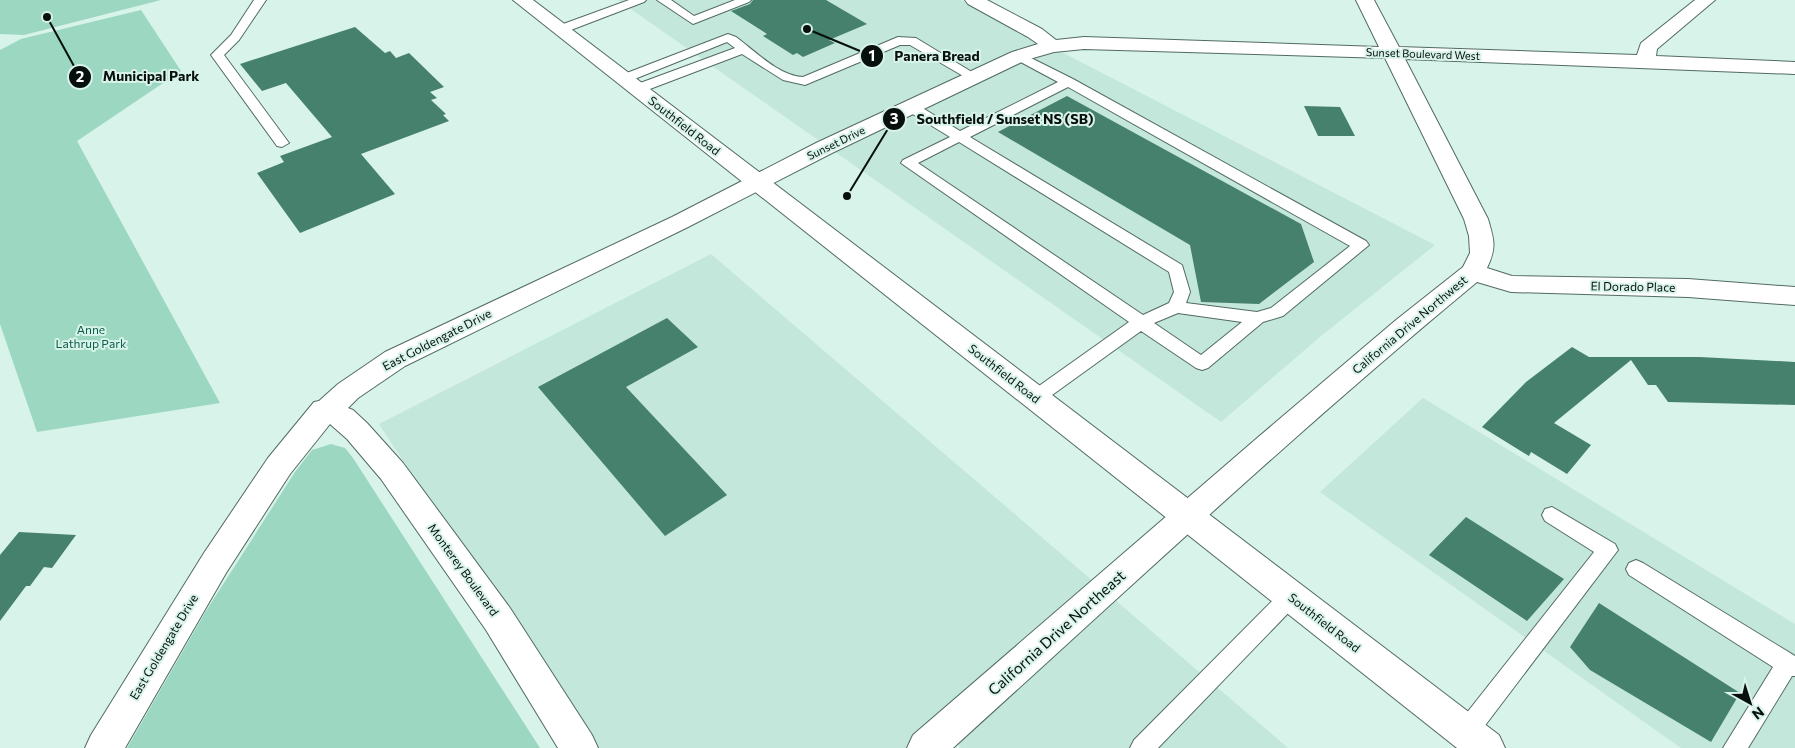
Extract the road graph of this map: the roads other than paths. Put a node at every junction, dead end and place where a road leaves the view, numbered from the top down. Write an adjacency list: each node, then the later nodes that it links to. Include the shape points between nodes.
1 (260, 0): 21 (lane, via 235,37 217,55)
2 (522, 0): 9 (street, Southfield Road)
3 (640, 0): 9 (lane)
4 (663, 0): 5 (lane, via 693,20)
5 (745, 0)
6 (974, 0): 10 (street, via 1016,21)
7 (1365, 0): 12 (street, California Drive Northwest)
8 (1706, 0): 14 (street, via 1648,47)
9 (560, 30): 18 (street, Southfield Road)
10 (1052, 46): 12 (street, Sunset Boulevard West, via 1084,43); 13 (street, Sunset Drive)
11 (744, 49): 16 (lane, via 785,78 798,82 898,41 912,41); 18 (lane); 18 (lane, via 728,38)
12 (1390, 53): 14 (street, Sunset Boulevard West); 23 (street, California Drive Northwest, via 1476,219 1482,253)
13 (1019, 56): 16 (street, Sunset Drive); 17 (lane)
14 (1647, 61): 15 (street, Sunset Boulevard West)
15 (1795, 68)
16 (974, 77): 19 (street, Sunset Drive)
17 (1068, 82): 20 (lane); 26 (lane, via 1361,245 1277,312)
18 (630, 84): 22 (street, Southfield Road)
19 (911, 107): 20 (lane); 22 (street, Sunset Drive)
20 (960, 137): 25 (lane, via 1176,269 1182,292); 27 (lane, via 908,163)
21 (282, 143)
22 (759, 183): 28 (street, Southfield Road); 29 (street, East Goldengate Drive, via 395,359)
23 (1473, 272): 24 (street, El Dorado Place, via 1511,284 1688,288); 31 (street, California Drive Northwest, via 1405,327)
24 (1795, 296)
25 (1176, 307): 26 (lane); 27 (lane)
26 (1257, 318): 27 (lane, via 1202,364)
27 (1140, 323): 28 (lane)
28 (1035, 398): 31 (street, Southfield Road)
29 (324, 410): 36 (street, East Goldengate Drive, via 279,466 240,524); 37 (street, Monterey Boulevard, via 343,418 392,471 498,619)
30 (1552, 515): 35 (lane, via 1608,550)
31 (1188, 517): 33 (street, Southfield Road); 38 (street, California Drive Northeast)
32 (1636, 569): 34 (lane)
33 (1290, 597): 35 (street, Southfield Road); 39 (lane)
34 (1791, 665): 40 (lane)
35 (1476, 740)
36 (104, 748)
37 (579, 748)
38 (926, 748)
39 (1142, 748)
40 (1735, 748)

